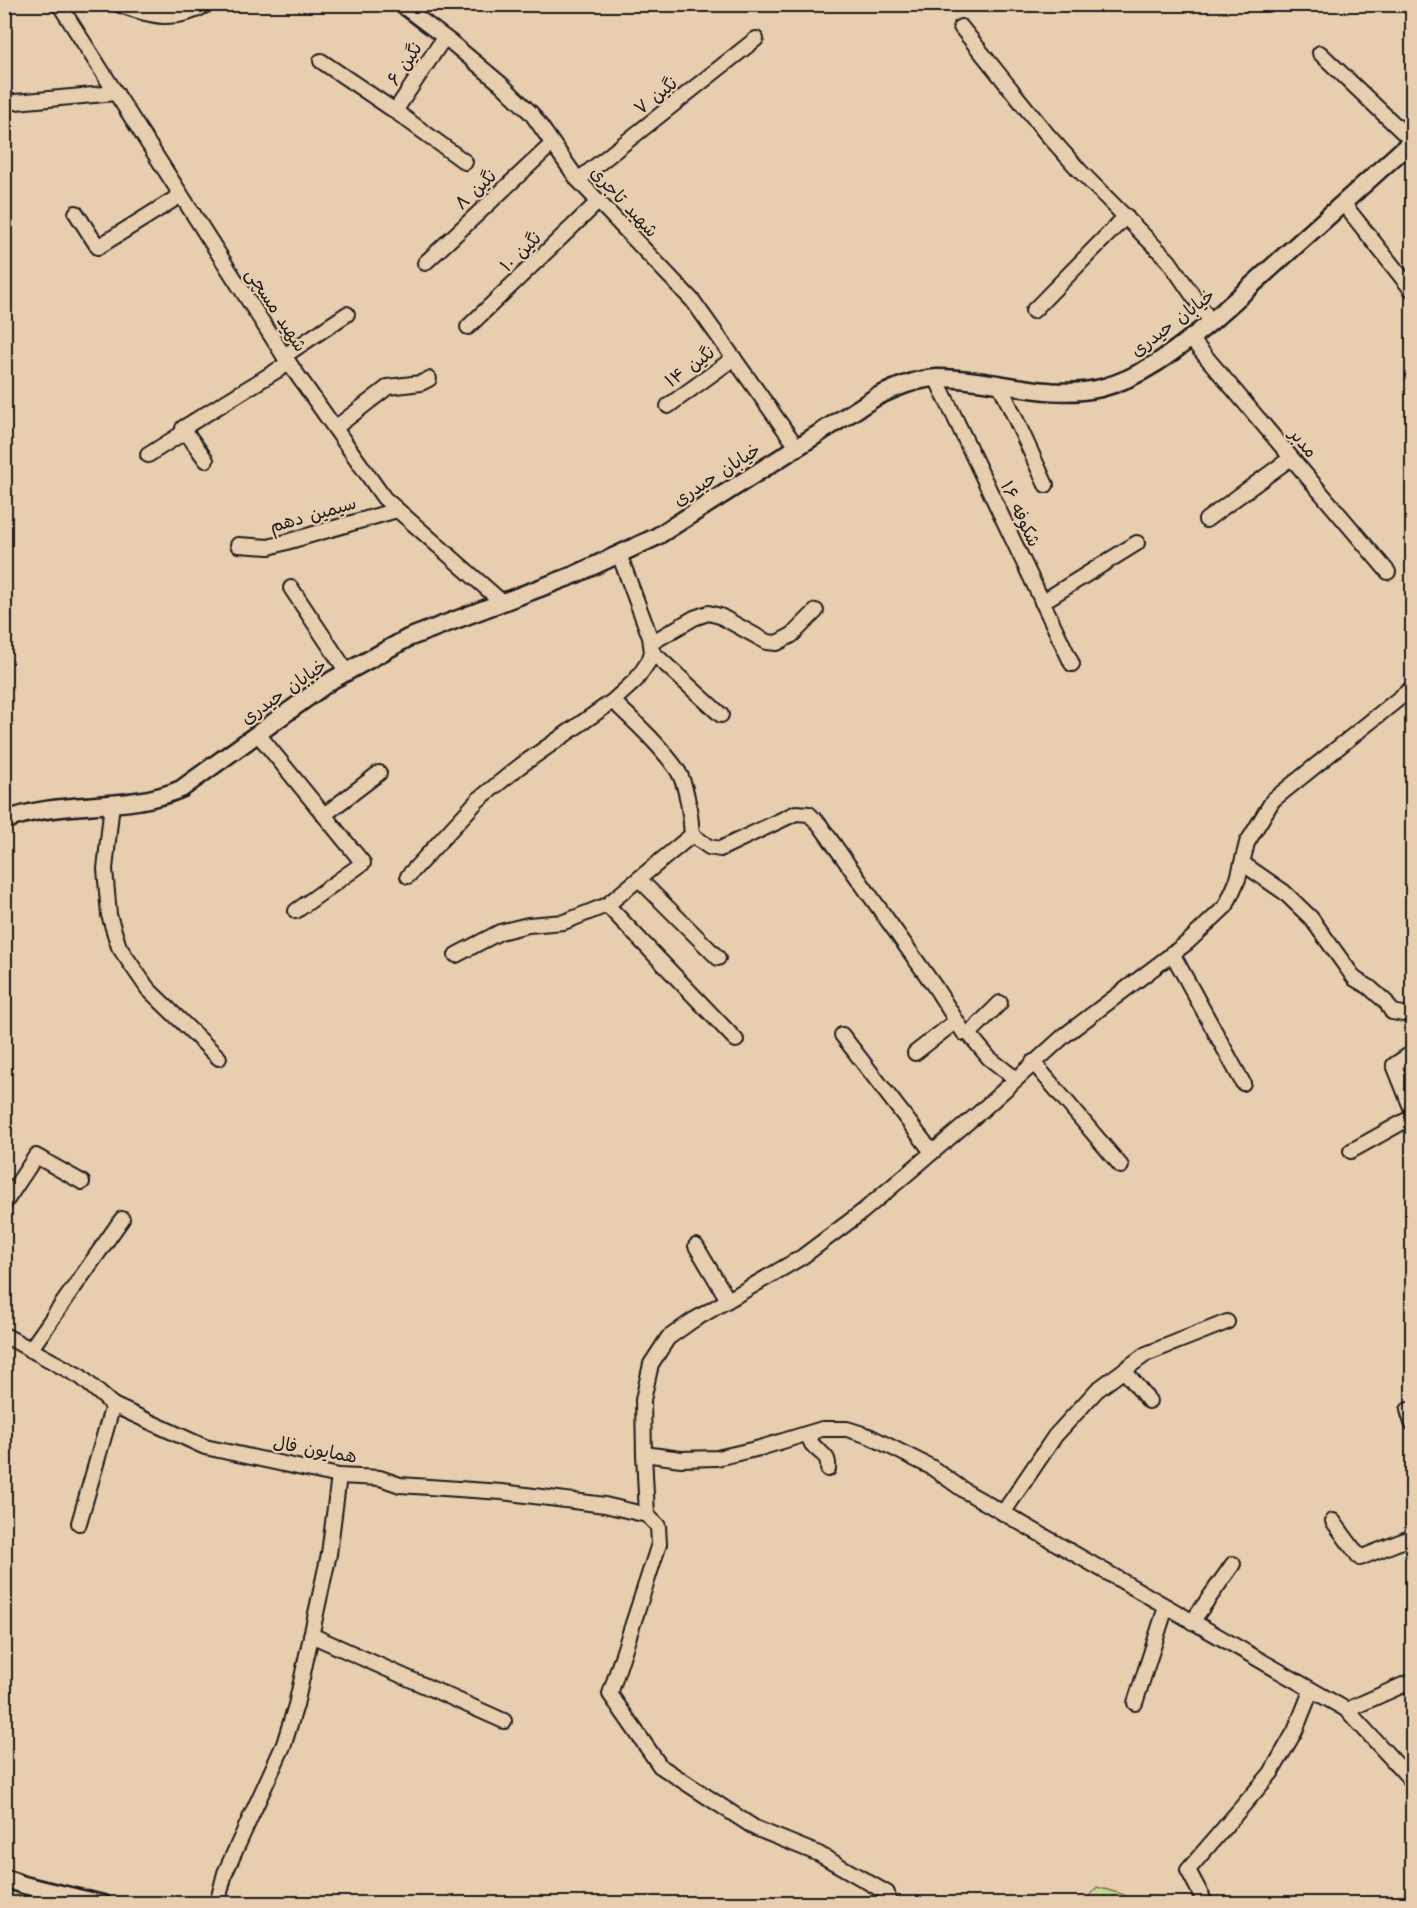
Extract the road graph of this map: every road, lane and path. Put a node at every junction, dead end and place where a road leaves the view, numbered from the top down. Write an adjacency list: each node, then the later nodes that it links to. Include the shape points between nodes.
1 (59, 4): 10 (street, شهید مسچی)
2 (118, 4): 3 (street, via 161,17)
3 (208, 4)
4 (400, 4): 6 (street, شهید تاجری)
5 (961, 27): 21 (street, via 1046,133)
6 (444, 38): 12 (street, نگین ۶); 14 (street, شهید تاجری, via 532,114)
7 (756, 39): 16 (street, نگین ۷)
8 (1320, 53): 13 (street)
9 (321, 62): 12 (street)
10 (116, 93): 11 (street); 17 (street, شهید مسچی)
11 (4, 103)
12 (395, 111): 15 (street)
13 (1412, 141): 19 (street, خیابان حیدری)
14 (552, 144): 16 (street, شهید تاجری); 22 (street, نگین ۸)
15 (465, 162)
16 (578, 180): 18 (street, شهید تاجری)
17 (181, 195): 20 (street, via 98,247); 30 (street, شهید مسچی)
18 (598, 202): 27 (street, نگین ۱۰); 29 (street, شهید تاجری, via 693,301)
19 (1343, 203): 23 (street); 26 (street, خیابان حیدری)
20 (76, 213)
21 (1126, 216): 24 (street); 26 (street, via 1168,261)
22 (425, 263)
23 (1411, 289)
24 (1033, 311)
25 (347, 314): 30 (street)
26 (1211, 322): 28 (street, خیابان حیدری)
27 (468, 327)
28 (1190, 338): 33 (street, خیابان حیدری, via 1146,370 1100,388 1045,391); 39 (street, مدبر)
29 (734, 358): 34 (street, نگین ۱۴); 37 (street, شهید تاجری)
30 (286, 360): 35 (street, شهید مسچی); 36 (street, via 183,428)
31 (936, 378): 33 (street, خیابان حیدری); 37 (street, خیابان حیدری, via 912,382 876,397); 50 (street, شکوفه ۱۶)
32 (429, 379): 35 (street, via 388,387)
33 (1000, 385): 41 (street)
34 (668, 406)
35 (335, 428): 42 (street, شهید مسچی, via 384,498)
36 (186, 431): 38 (street); 40 (street)
37 (797, 447): 46 (street, خیابان حیدری, via 656,537)
38 (148, 455)
39 (1291, 458): 43 (street); 47 (street, مدبر)
40 (206, 460)
41 (1046, 485)
42 (397, 510): 45 (street, سیمین دهم, via 268,547); 49 (street, شهید مسچی)
43 (1206, 520)
44 (1137, 543): 50 (street)
45 (238, 545)
46 (619, 554): 49 (street, خیابان حیدری); 52 (street)
47 (1388, 572)
48 (291, 588): 54 (street)
49 (502, 602): 54 (street, خیابان حیدری, via 408,638)
50 (1042, 602): 53 (street, شکوفه ۱۶)
51 (816, 612): 52 (street, via 792,635 777,643 767,642 708,613)
52 (651, 647): 56 (street, via 649,661 636,680); 57 (street)
53 (1072, 664)
54 (346, 672): 58 (street, خیابان حیدری)
55 (1413, 688): 64 (street, via 1273,800 1247,843)
56 (613, 701): 63 (street, via 679,772); 65 (street, via 478,800)
57 (721, 715)
58 (258, 734): 60 (street, خیابان حیدری, via 181,789 156,798); 61 (street)
59 (379, 773): 61 (street)
60 (112, 803): 62 (street, خیابان حیدری, via 27,813); 80 (street, via 105,869 110,915 119,947 148,989)
61 (324, 815): 68 (street, via 363,863)
62 (4, 821)
63 (692, 835): 66 (street); 74 (street, via 709,848 720,849 796,813 809,814)
64 (1242, 863): 69 (street, via 1226,906); 73 (street, via 1284,892 1311,918 1355,979 1370,987 1392,1012)
65 (408, 876)
66 (639, 879): 67 (street); 71 (street)
67 (607, 905): 70 (street, via 564,922 500,932); 77 (street)
68 (296, 911)
69 (1172, 953): 81 (street); 83 (street)
70 (456, 956)
71 (718, 958)
72 (1000, 1003): 75 (street)
73 (1413, 1019)
74 (956, 1021): 75 (street); 78 (street)
75 (969, 1034): 82 (street, via 989,1058)
76 (843, 1035): 87 (street)
77 (736, 1040)
78 (915, 1053)
79 (1413, 1053): 84 (street, via 1394,1065)
80 (219, 1058)
81 (1033, 1062): 82 (street); 88 (street)
82 (1016, 1079): 87 (street)
83 (1243, 1083)
84 (1413, 1110)
85 (1413, 1117): 86 (street)
86 (1351, 1151)
87 (932, 1152): 93 (street, via 802,1257)
88 (1121, 1166)
89 (81, 1182): 90 (street, via 36,1156)
90 (4, 1204)
91 (122, 1219): 96 (street)
92 (696, 1246): 93 (street)
93 (728, 1300): 101 (street, via 668,1338 651,1364 643,1400)
94 (1227, 1322): 97 (street, via 1146,1354)
95 (4, 1335): 96 (street, همایون فال)
96 (30, 1350): 99 (street, همایون فال, via 81,1377)
97 (1124, 1370): 98 (street); 104 (street, via 1097,1390 1055,1436)
98 (1149, 1401)
99 (113, 1404): 103 (street, همایون فال, via 205,1447); 107 (street)
100 (807, 1434): 101 (street, via 717,1458); 102 (street, via 826,1455); 104 (street, via 822,1429 847,1429 868,1436 931,1467)
101 (644, 1454): 105 (street)
102 (828, 1469)
103 (339, 1476): 105 (street, همایون فال, via 582,1502); 112 (street, via 329,1554)
104 (1003, 1513): 110 (street)
105 (648, 1515): 122 (street, via 658,1526 658,1544 610,1694 660,1766 755,1828 819,1854 887,1893)
106 (1334, 1521): 108 (street, via 1360,1558)
107 (79, 1523)
108 (1413, 1537)
109 (1233, 1563): 111 (street)
110 (1166, 1607): 111 (street); 115 (street)
111 (1192, 1622): 114 (street)
112 (311, 1635): 117 (street); 121 (street, via 284,1744 225,1873)
113 (1413, 1681): 116 (street)
114 (1311, 1691): 116 (street); 123 (street, via 1295,1731 1271,1773 1188,1870)
115 (1136, 1703)
116 (1347, 1710): 118 (street)
117 (504, 1721)
118 (1413, 1781)
119 (4, 1878): 120 (street)
120 (103, 1904)
121 (217, 1904)
122 (889, 1904)
123 (1206, 1904)

